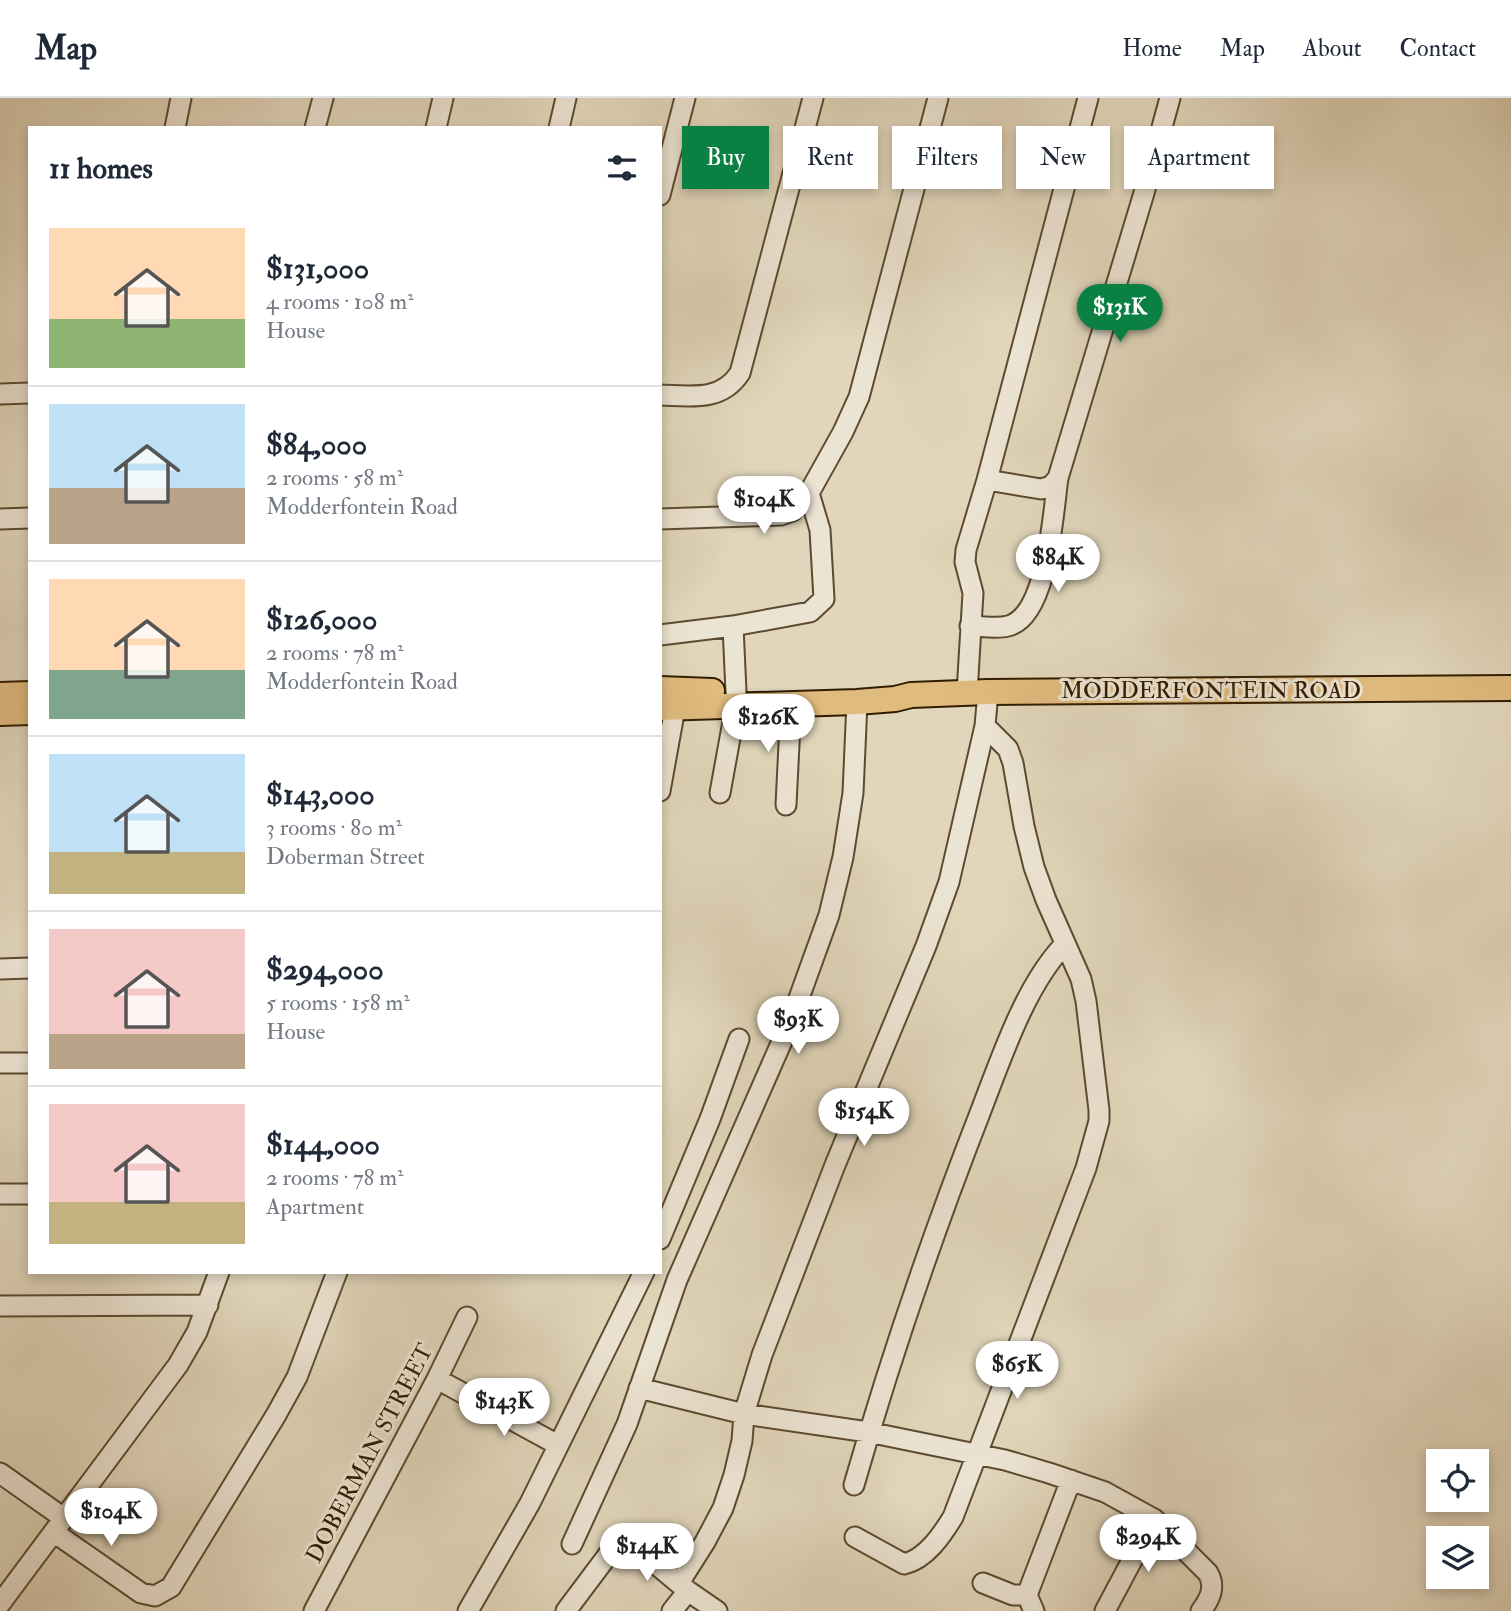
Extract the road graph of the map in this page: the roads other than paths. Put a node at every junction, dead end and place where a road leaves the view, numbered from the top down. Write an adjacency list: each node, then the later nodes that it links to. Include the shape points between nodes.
1 (181, 98): 10 (street)
2 (323, 98): 11 (street)
3 (443, 98): 12 (street)
4 (566, 98): 13 (street)
5 (685, 98): 14 (street)
6 (813, 98): 17 (street, via 740,373 718,393)
7 (938, 98): 20 (street, via 859,397)
8 (1088, 98): 19 (street)
9 (1170, 98): 18 (street)
10 (175, 126)
11 (316, 126)
12 (436, 126)
13 (559, 126)
14 (662, 187)
15 (28, 393): 16 (street)
16 (0, 394)
17 (662, 395)
18 (1058, 478): 19 (street, via 1041,489); 25 (street, via 1043,574 1026,615 1009,626)
19 (987, 480): 25 (street, via 966,551 972,593)
20 (809, 493): 23 (street, via 792,511 781,515); 24 (street, via 820,530 824,599 810,612)
21 (28, 518): 22 (street)
22 (0, 519)
23 (662, 519)
24 (733, 626): 26 (street); 32 (street)
25 (970, 626): 28 (street)
26 (662, 635)
27 (1511, 688): 28 (main road, MODDERFONTEIN ROAD)
28 (978, 692): 31 (main road, MODDERFONTEIN ROAD); 38 (street)
29 (28, 694): 30 (main road)
30 (0, 695)
31 (911, 695): 32 (main road, MODDERFONTEIN ROAD, via 894,689 863,689); 34 (main road, MODDERFONTEIN ROAD)
32 (736, 699): 33 (main road, MODDERFONTEIN ROAD); 35 (main road, MODDERFONTEIN ROAD); 40 (street)
33 (665, 702): 39 (street)
34 (857, 702): 35 (main road, MODDERFONTEIN ROAD); 58 (street, via 853,793 829,915 790,1023 677,1280)
35 (791, 704): 41 (street)
36 (28, 712): 37 (main road)
37 (0, 713)
38 (985, 726): 42 (street, via 1008,749 1034,867); 59 (street, via 949,882 835,1165)
39 (662, 755)
40 (720, 793)
41 (786, 806)
42 (1065, 944): 60 (street, via 1037,982 1003,1052 931,1242); 62 (street, via 1086,1000 1099,1121 1086,1168)
43 (28, 968): 44 (street)
44 (0, 969)
45 (739, 1039): 50 (street)
46 (0, 1063): 47 (street)
47 (28, 1063)
48 (0, 1194): 49 (street)
49 (28, 1194)
50 (662, 1234)
51 (218, 1274): 54 (street)
52 (336, 1274): 67 (street, via 297,1377 171,1587 155,1596 141,1593)
53 (643, 1274): 61 (street)
54 (208, 1304): 55 (street); 67 (street, via 178,1364)
55 (0, 1306)
56 (467, 1317): 57 (street, DOBERMAN STREET)
57 (437, 1379): 61 (street); 74 (street, DOBERMAN STREET)
58 (639, 1388): 59 (street); 69 (street)
59 (744, 1414): 60 (street); 71 (street, via 742,1441 723,1508)
60 (868, 1432): 62 (street); 65 (street)
61 (558, 1445): 75 (street)
62 (976, 1454): 64 (street); 68 (street, via 953,1517 912,1562 898,1563)
63 (0, 1473): 67 (street)
64 (1071, 1480): 66 (street); 72 (street)
65 (854, 1485)
66 (1154, 1518): 79 (street); 80 (street, via 1212,1580 1212,1594)
67 (60, 1526): 73 (street)
68 (855, 1537)
69 (572, 1544)
70 (983, 1583): 72 (street)
71 (684, 1587): 76 (street, via 626,1544 611,1551); 77 (street); 78 (street)
72 (1030, 1603)
73 (0, 1604)
74 (314, 1611)
75 (468, 1611)
76 (566, 1611)
77 (671, 1611)
78 (717, 1611)
79 (1105, 1611)
80 (1202, 1611)

